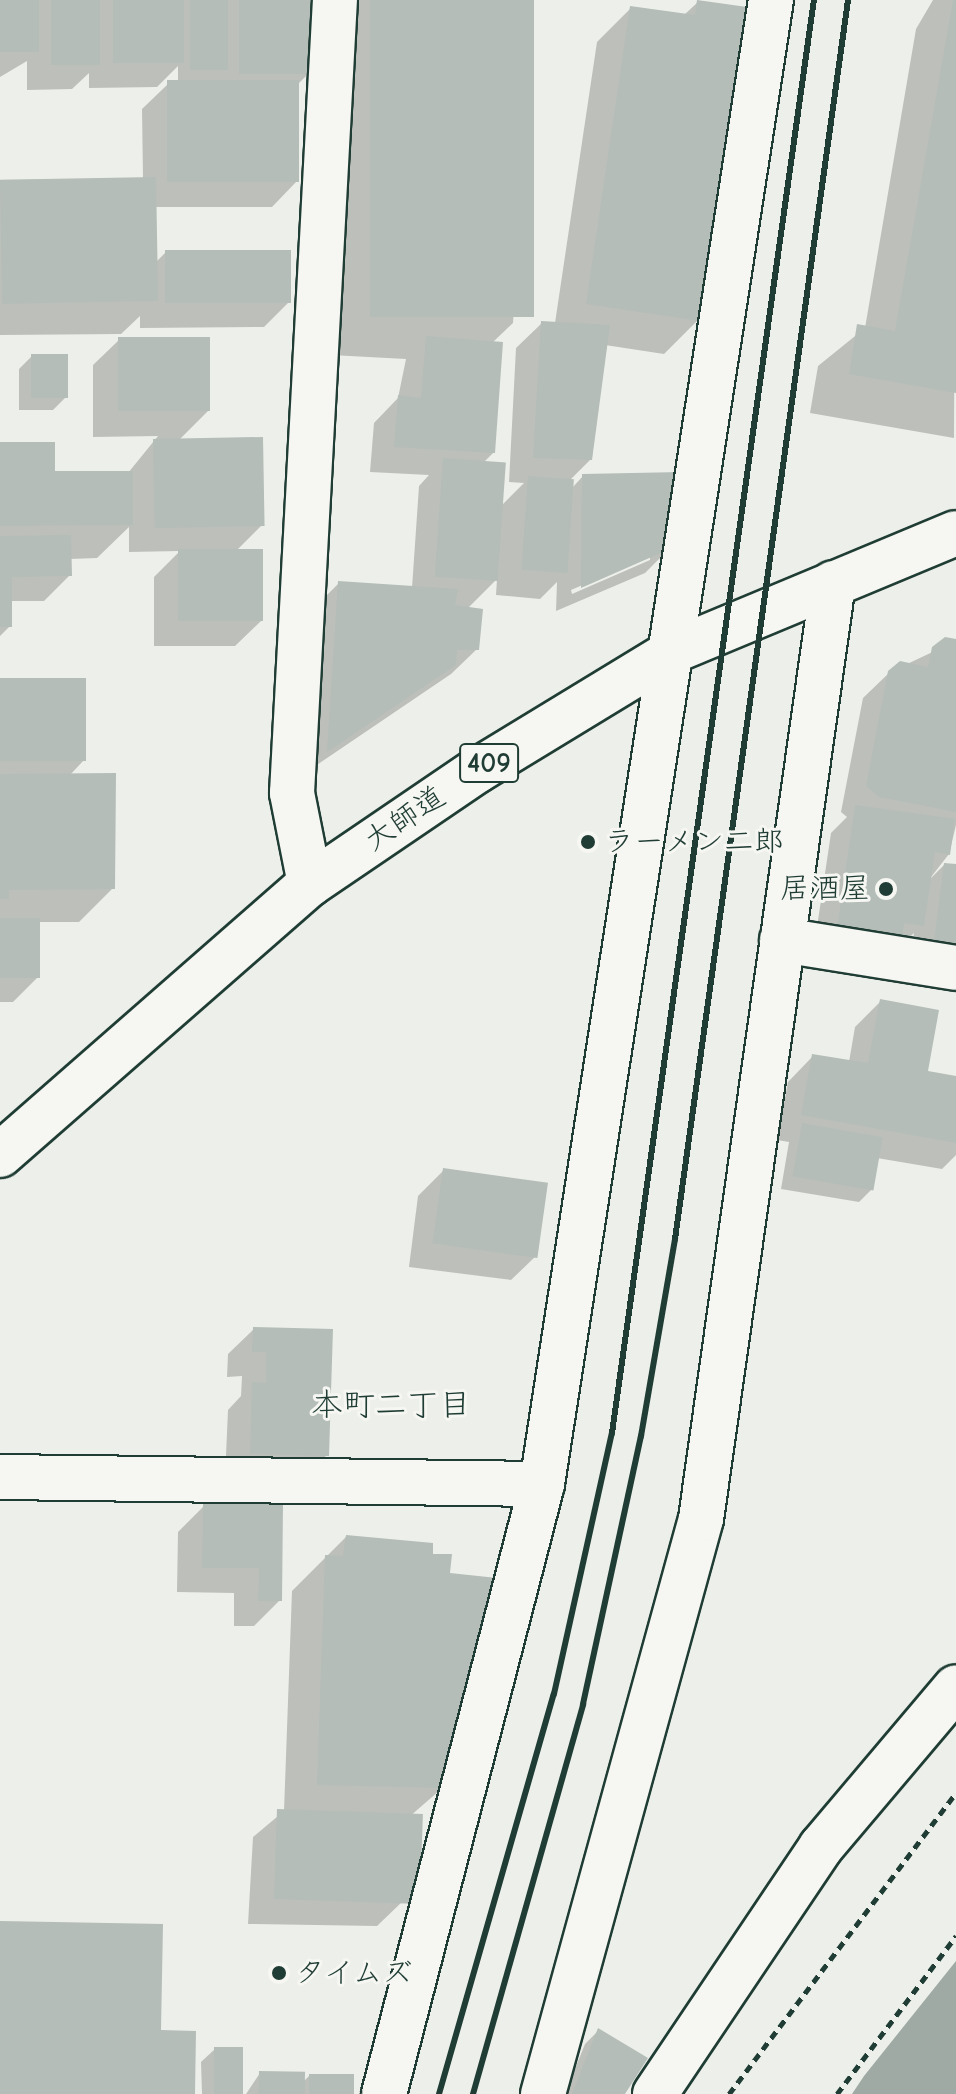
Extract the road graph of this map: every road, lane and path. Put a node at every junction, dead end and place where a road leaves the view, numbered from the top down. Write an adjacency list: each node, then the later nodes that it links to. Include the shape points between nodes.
1 (335, 0): 6 (main road, via 292,793)
2 (771, 0): 5 (main road)
3 (956, 533): 4 (main road, 大師道 / 409)
4 (833, 583): 5 (main road, 大師道 / 409); 7 (main road)
5 (675, 650): 6 (main road, 大師道 / 409, via 478,770); 11 (main road)
6 (310, 884): 9 (main road, 大師道 / 409)
7 (782, 940): 8 (main road); 16 (main road, via 701,1519)
8 (956, 968)
9 (0, 1155)
10 (0, 1477): 11 (main road)
11 (542, 1484): 15 (main road)
12 (956, 1687): 17 (main road, via 821,1847)
13 (956, 1793): 18 (path)
14 (956, 1936): 19 (path)
15 (384, 2094)
16 (543, 2094)
17 (655, 2094)
18 (729, 2094)
19 (837, 2094)

